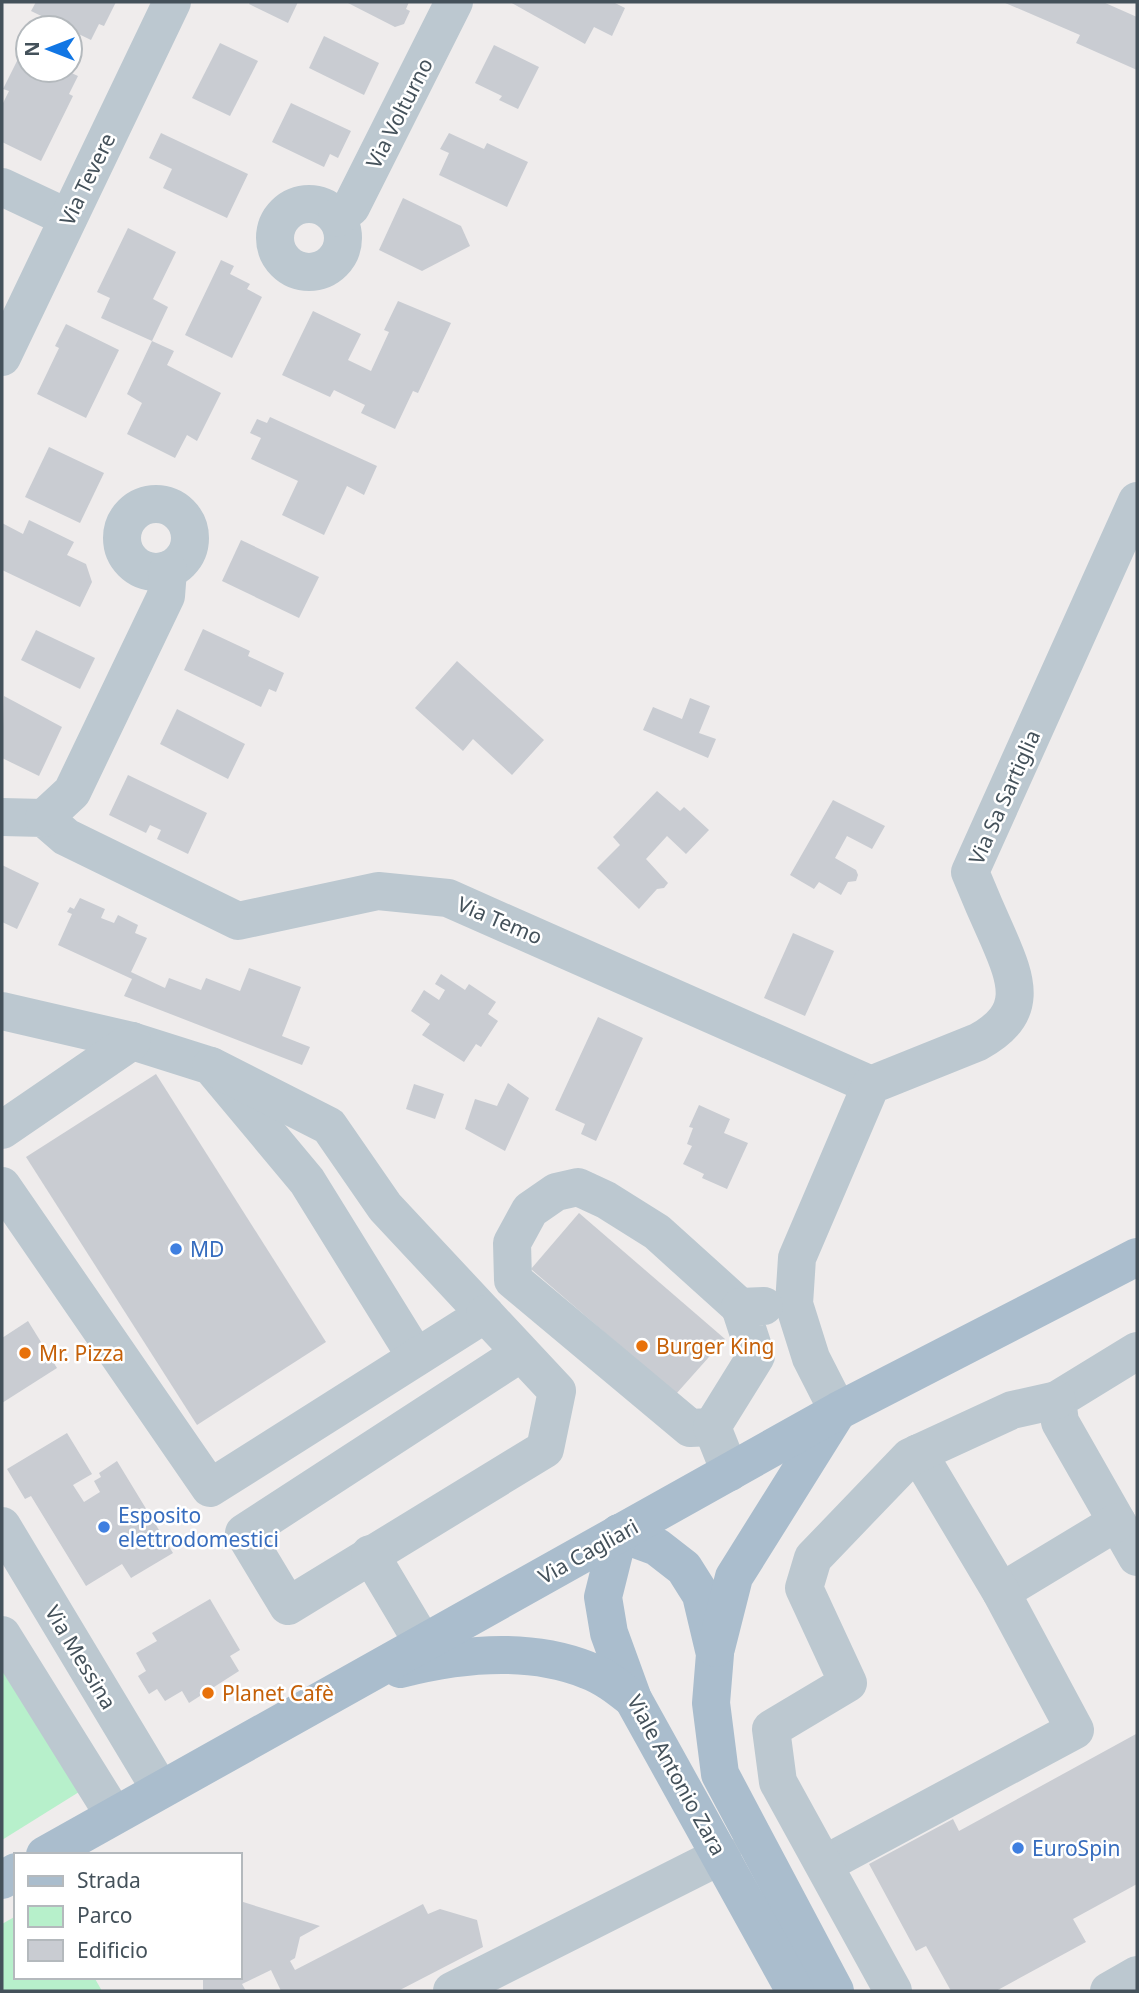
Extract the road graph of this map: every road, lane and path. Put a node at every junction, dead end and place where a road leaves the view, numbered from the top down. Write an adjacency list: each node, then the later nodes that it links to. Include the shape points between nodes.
1 (172, 2): 4 (street, Via Tevere)
2 (454, 2): 5 (street, Via Volturno, via 351,207)
3 (2, 187): 4 (street)
4 (68, 218): 6 (street, Via Tevere)
5 (337, 218)
6 (2, 357)
7 (1137, 501): 14 (street, Via Sa Sartiglia, via 970,872 1016,982 1015,1002 1007,1020 978,1042)
8 (168, 570): 10 (street, via 166,596 72,792)
9 (2, 817): 10 (street)
10 (44, 818): 14 (street, Via Temo, via 66,836 237,921 378,891 448,898)
11 (2, 1011): 12 (street)
12 (132, 1041): 13 (street); 15 (street)
13 (211, 1066): 20 (street, via 329,1126 385,1207); 23 (street, via 307,1181)
14 (871, 1085): 18 (street, via 797,1258)
15 (2, 1130)
16 (2, 1186): 29 (street)
17 (1137, 1257): 25 (main road, Via Cagliari)
18 (794, 1304): 19 (street); 25 (street, via 811,1358)
19 (740, 1307): 26 (street, via 756,1356); 26 (street, via 657,1232 578,1187 556,1192 530,1210 512,1243 513,1280 690,1428)
20 (485, 1314): 22 (street); 23 (street)
21 (1137, 1351): 24 (street)
22 (521, 1353): 32 (street); 34 (street, via 557,1391 545,1449)
23 (416, 1357): 29 (street)
24 (1057, 1400): 27 (street, via 1012,1410); 30 (street, via 1060,1422)
25 (838, 1411): 28 (main road, Via Cagliari); 39 (main road, via 734,1577)
26 (712, 1427): 28 (street)
27 (918, 1453): 36 (street); 46 (street, via 813,1558 804,1588 848,1683 771,1729 778,1782)
28 (730, 1472): 33 (main road, Via Cagliari)
29 (209, 1488): 32 (street)
30 (1117, 1522): 35 (street); 36 (street)
31 (2, 1526): 42 (street, Via Messina)
32 (244, 1533): 34 (street, via 288,1606)
33 (619, 1534): 38 (main road, Via Cagliari); 39 (main road, Viale Antonio Zara, via 657,1547 684,1568 701,1595); 41 (main road, Viale Antonio Zara, via 603,1597 609,1633)
34 (370, 1554): 38 (street)
35 (1137, 1558)
36 (1001, 1592): 46 (street, via 1074,1730)
37 (2, 1635): 43 (street)
38 (423, 1643): 40 (main road, Via Cagliari)
39 (715, 1654): 50 (main road, Viale Antonio Zara, via 711,1703 720,1774)
40 (357, 1679): 41 (main road, via 442,1658 506,1655 587,1669); 42 (main road, Via Cagliari)
41 (633, 1699): 45 (main road, Viale Antonio Zara)
42 (160, 1789): 43 (main road, Via Cagliari)
43 (114, 1815): 44 (main road, Via Cagliari)
44 (48, 1853)
45 (722, 1855): 48 (street); 49 (main road, Viale Antonio Zara)
46 (825, 1864): 51 (street)
47 (1137, 1975): 52 (street)
48 (452, 1991)
49 (795, 1991)
50 (835, 1991)
51 (893, 1991)
52 (1109, 1991)

